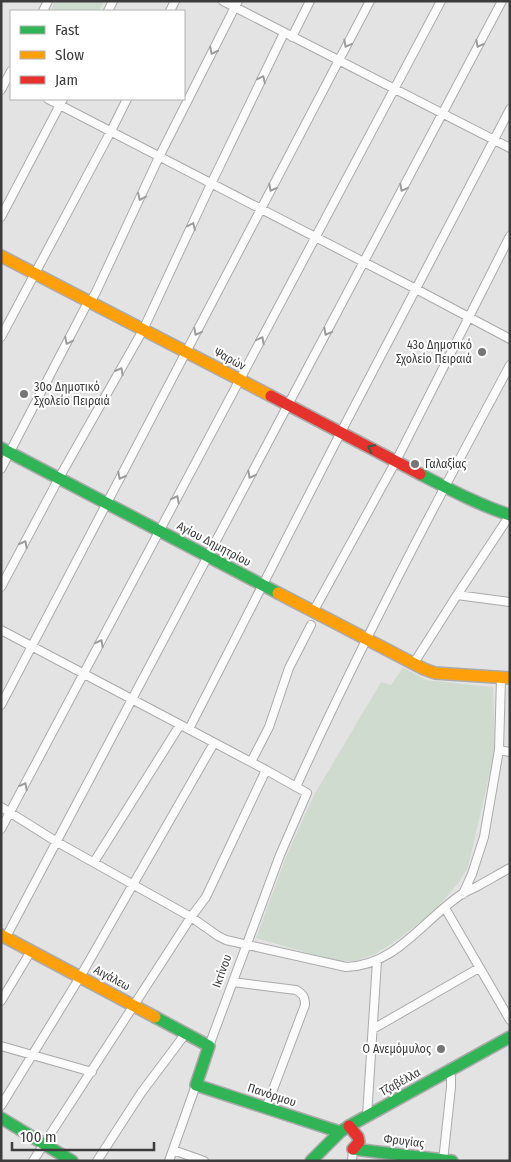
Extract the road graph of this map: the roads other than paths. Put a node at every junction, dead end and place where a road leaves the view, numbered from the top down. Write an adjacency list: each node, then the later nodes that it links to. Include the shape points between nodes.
1 (222, 1): 6 (street)
2 (310, 1): 7 (street)
3 (370, 1): 8 (street, one-way to 8)
4 (441, 1): 10 (street)
5 (502, 1): 15 (street, one-way to 15)
6 (236, 4): 7 (street); 19 (street, one-way to 19)
7 (288, 35): 8 (street); 20 (street, one-way to 7)
8 (339, 61): 10 (street); 21 (street, one-way to 21)
9 (8, 76): 11 (street)
10 (394, 89): 15 (street); 24 (street)
11 (1, 90)
12 (127, 100): 16 (street)
13 (62, 102): 16 (street); 22 (street)
14 (510, 109): 17 (street)
15 (443, 114): 17 (street); 26 (street, one-way to 26)
16 (111, 132): 19 (street); 27 (street)
17 (494, 140): 18 (street); 28 (street)
18 (510, 148)
19 (159, 156): 20 (street); 29 (street, one-way to 29, via 96,292)
20 (211, 184): 21 (street); 31 (street, one-way to 20)
21 (261, 209): 24 (street); 34 (street, one-way to 34)
22 (1, 217)
23 (510, 236): 30 (street)
24 (316, 237): 26 (street); 36 (street, one-way to 24)
25 (1, 256): 27 (street, Ψαρών)
26 (364, 263): 28 (street); 37 (street, one-way to 37)
27 (35, 274): 29 (street, Ψαρών); 32 (street)
28 (416, 289): 30 (street); 38 (street)
29 (88, 302): 31 (street, Ψαρών); 39 (street, one-way to 39)
30 (468, 318): 33 (street); 40 (street)
31 (143, 330): 34 (street, Ψαρών); 42 (street, one-way to 31)
32 (1, 337)
33 (510, 340)
34 (186, 352): 36 (street, Ψαρών); 44 (street, one-way to 44)
35 (510, 365): 43 (street)
36 (240, 380): 37 (street, Ψαρών); 46 (street, one-way to 36)
37 (288, 405): 38 (street, Ψαρών); 47 (street, one-way to 47)
38 (340, 432): 40 (street, Ψαρών, one-way to 38); 48 (street)
39 (6, 450): 41 (street); 42 (street, Αγίου Δημητρίου)
40 (396, 461): 43 (street, Ψαρών); 52 (street)
41 (1, 469)
42 (59, 478): 44 (street, Αγίου Δημητρίου); 49 (street, one-way to 42)
43 (445, 487): 45 (street, Ψαρών); 55 (street)
44 (107, 503): 46 (street, Αγίου Δημητρίου); 56 (street)
45 (510, 515): 50 (street)
46 (160, 531): 47 (street, Αγίου Δημητρίου); 58 (street, one-way to 46)
47 (208, 557): 48 (street, Αγίου Δημητρίου); 60 (street)
48 (262, 585): 52 (street, Αγίου Δημητρίου); 63 (street)
49 (1, 588)
50 (457, 596): 51 (street); 57 (street)
51 (510, 602)
52 (314, 612): 55 (street, Αγίου Δημητρίου)
53 (311, 625): 67 (street, via 289,668 269,728)
54 (1, 630): 56 (street)
55 (367, 639): 57 (street, Αγίου Δημητρίου); 69 (street)
56 (32, 647): 58 (street); 61 (street)
57 (414, 663): 59 (street, Αγίου Δημητρίου, via 435,673)
58 (84, 674): 60 (street); 71 (street, one-way to 58)
59 (505, 678): 65 (street)
60 (132, 700): 62 (street); 73 (street)
61 (1, 706)
62 (180, 725): 63 (street); 74 (street)
63 (189, 729): 64 (street)
64 (214, 743): 67 (street); 76 (street)
65 (499, 750): 66 (street); 77 (street, via 484,838)
66 (510, 752)
67 (251, 762): 68 (street)
68 (266, 770): 69 (street); 79 (street, via 206,897)
69 (296, 787): 81 (street, Ικτίνου, via 307,793)
70 (1, 808): 71 (street)
71 (10, 813): 72 (street); 73 (street)
72 (1, 830)
73 (57, 842): 74 (street); 80 (street)
74 (94, 862): 76 (street)
75 (510, 868): 77 (street)
76 (133, 885): 79 (street); 85 (street)
77 (462, 894): 78 (street)
78 (445, 908): 83 (street, via 418,932); 84 (street)
79 (191, 917): 81 (street, via 226,940); 88 (street)
80 (4, 936): 82 (street, Αιγάλεω)
81 (247, 944): 83 (street, via 346,966); 86 (street, Ικτίνου)
82 (31, 951): 85 (street, Αιγάλεω); 87 (street)
83 (377, 960): 90 (street)
84 (479, 968): 89 (street); 90 (street)
85 (80, 977): 88 (street, Αιγάλεω); 95 (street)
86 (233, 982): 94 (street, Ικτίνου); 100 (street, via 296,990 305,998)
87 (1, 1001)
88 (134, 1005): 91 (street, Αιγάλεω); 97 (street)
89 (510, 1020)
90 (372, 1028): 101 (street)
91 (186, 1033): 94 (street, Αιγάλεω); 110 (street, via 140,1093)
92 (510, 1037): 96 (street, Τζαβέλλα)
93 (1, 1046): 95 (street)
94 (209, 1046): 98 (street, Ικτίνου)
95 (33, 1055): 97 (street); 99 (street)
96 (448, 1071): 101 (street, Τζαβέλλα); 107 (street, via 451,1087)
97 (92, 1072): 104 (street)
98 (196, 1085): 100 (street, Πανόρμου); 105 (street, Ικτίνου)
99 (1, 1106)
100 (266, 1108): 103 (street, Πανόρμου)
101 (367, 1116): 103 (street, Τζαβέλλα)
102 (1, 1118): 104 (street)
103 (344, 1129): 106 (street, via 358,1137 359,1142); 113 (street, Τζαβέλλα)
104 (44, 1144): 108 (street); 109 (street)
105 (173, 1150): 111 (street, Ικτίνου); 112 (street)
106 (352, 1155): 107 (street, Φρυγίας)
107 (446, 1160)
108 (34, 1161)
109 (72, 1161)
110 (97, 1161)
111 (169, 1161)
112 (204, 1161)
113 (311, 1161)

